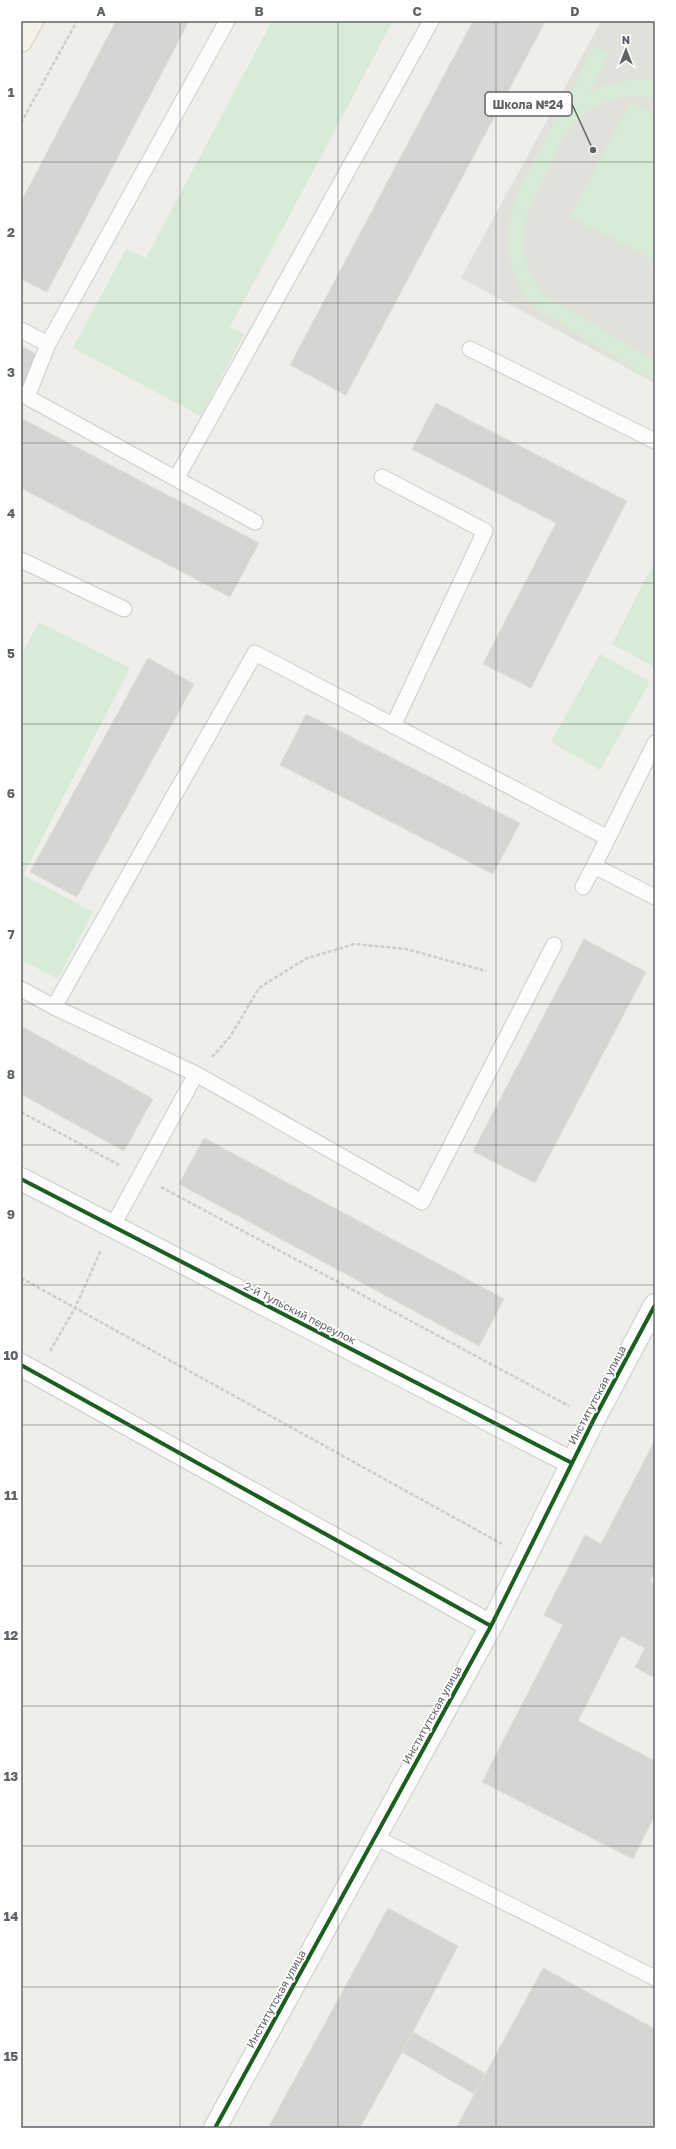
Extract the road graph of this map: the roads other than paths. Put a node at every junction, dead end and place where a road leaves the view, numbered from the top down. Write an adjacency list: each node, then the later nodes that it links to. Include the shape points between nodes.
1 (32, 21): 4 (main road)
2 (227, 21): 6 (lane)
3 (431, 21): 10 (lane)
4 (21, 41)
5 (21, 330): 6 (lane)
6 (48, 344): 10 (lane, via 27,397)
7 (470, 349): 8 (lane)
8 (655, 441)
9 (382, 477): 14 (lane, via 484,531)
10 (176, 479): 11 (lane)
11 (255, 522)
12 (21, 560): 13 (lane)
13 (124, 609)
14 (393, 726): 16 (lane); 22 (lane, via 255,653)
15 (655, 743): 16 (lane)
16 (608, 838): 17 (lane)
17 (594, 866): 18 (lane); 19 (lane)
18 (584, 888)
19 (655, 897)
20 (554, 945): 23 (lane, via 422,1202)
21 (21, 989): 22 (lane)
22 (54, 1007): 23 (lane)
23 (196, 1074): 25 (lane)
24 (21, 1179): 25 (street, 2-й Тульский переулок)
25 (112, 1227): 28 (street, 2-й Тульский переулок)
26 (655, 1305): 28 (street, Институтская улица)
27 (29, 1369): 29 (street)
28 (572, 1463): 29 (street, Институтская улица)
29 (491, 1626): 30 (street, Институтская улица)
30 (375, 1837): 31 (lane); 32 (street, Институтская улица)
31 (655, 1978)
32 (215, 2128)

